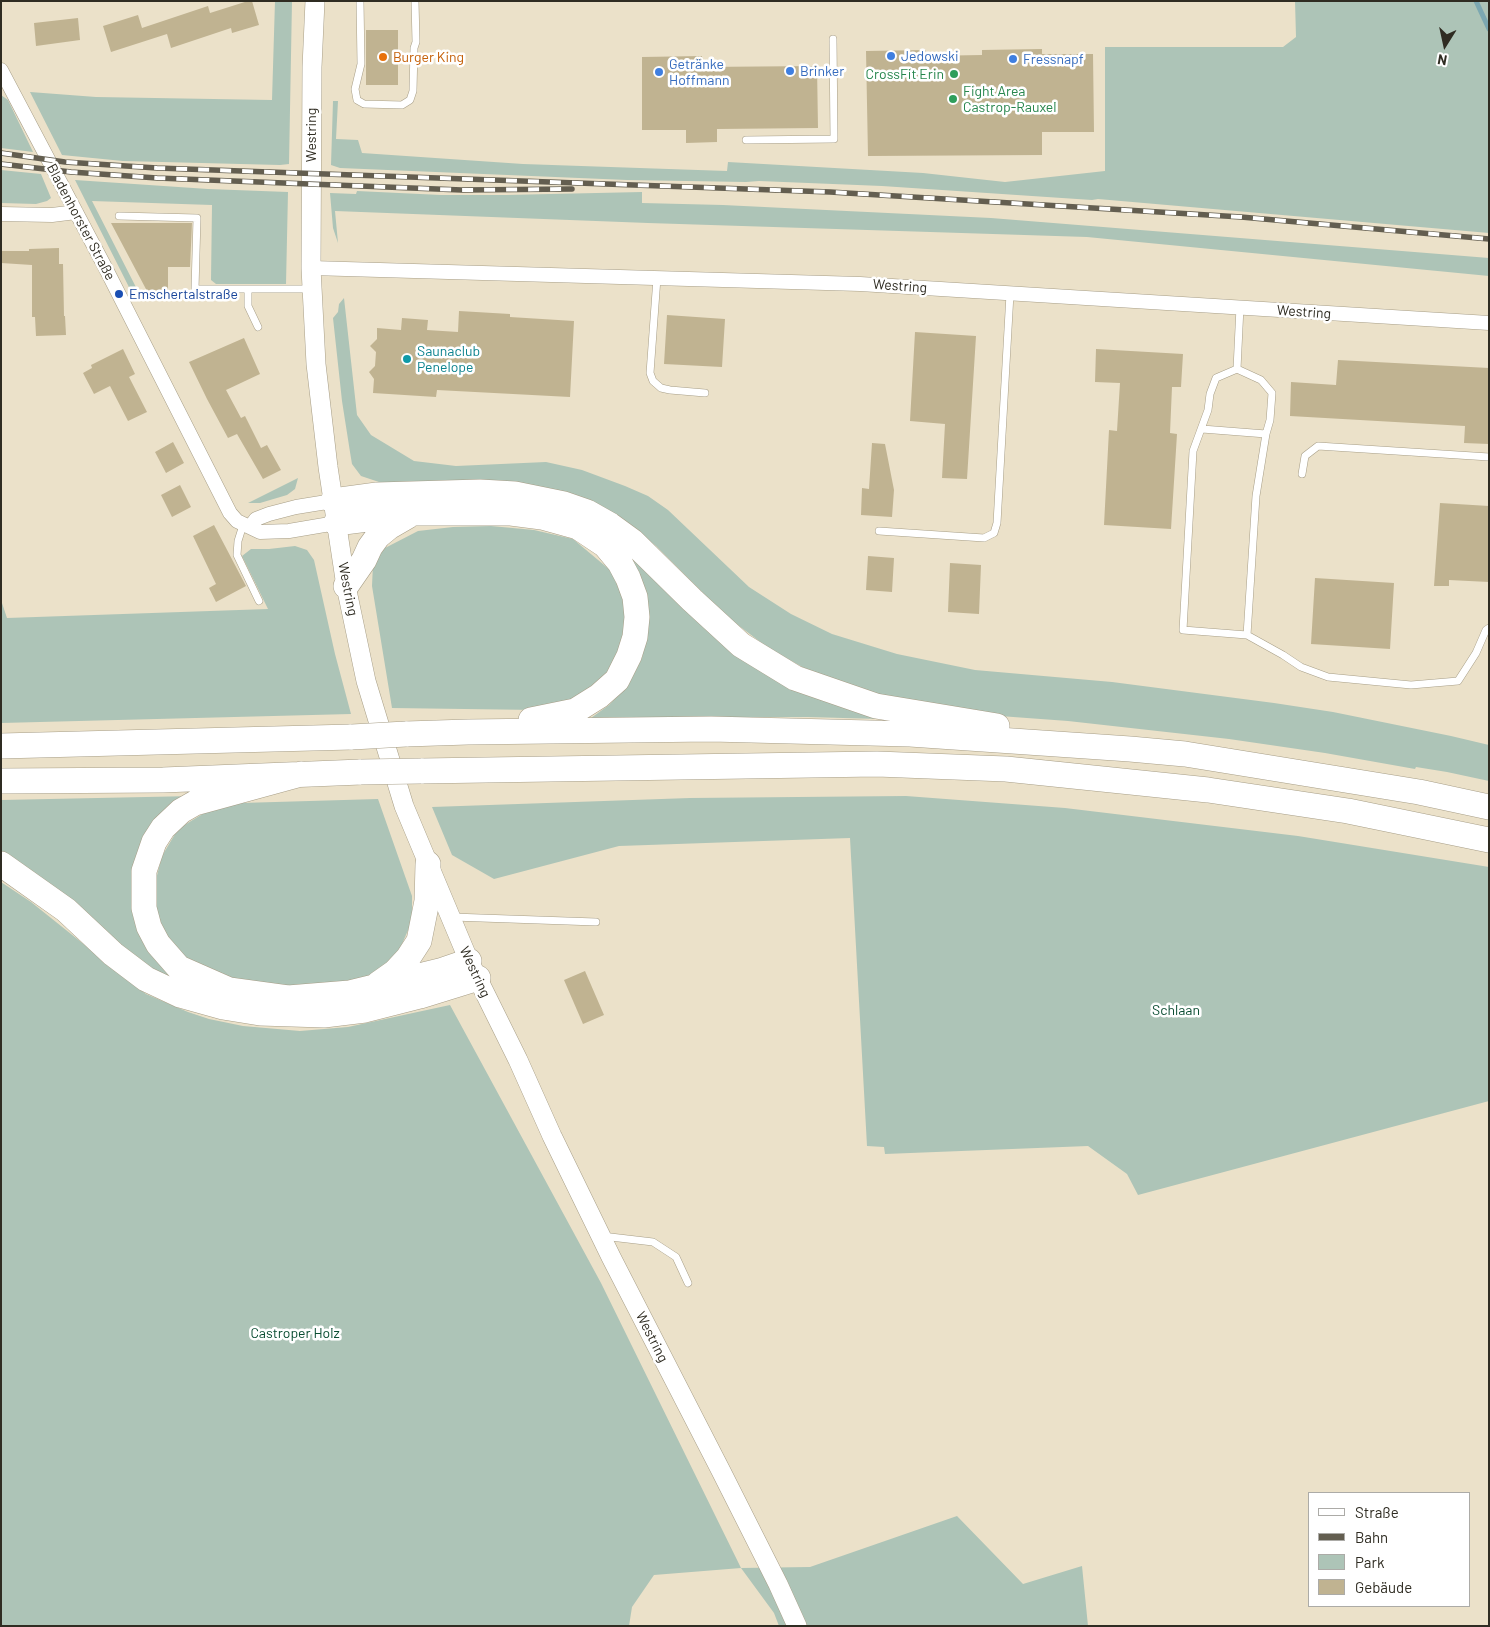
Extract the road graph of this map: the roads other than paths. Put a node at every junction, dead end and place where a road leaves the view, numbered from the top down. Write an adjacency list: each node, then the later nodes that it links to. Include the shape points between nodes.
1 (315, 1): 10 (main road, Westring)
2 (360, 1): 3 (lane, via 361,64 355,89 358,100 364,104 402,104 410,100 416,42)
3 (415, 1)
4 (833, 39): 6 (lane, via 834,139)
5 (1, 70): 7 (street, Bladenhorster Straße)
6 (746, 140)
7 (76, 212): 8 (street); 26 (street, Bladenhorster Straße, via 230,513)
8 (1, 214)
9 (119, 216): 13 (lane, via 197,218 195,289)
10 (311, 268): 11 (street, Westring); 12 (main road, Westring)
11 (657, 278): 14 (street, Westring, via 860,284); 19 (lane, via 650,373 653,381 661,388)
12 (311, 289): 13 (lane); 24 (main road, Westring, via 316,364)
13 (248, 290): 17 (lane, via 248,306)
14 (1010, 294): 15 (street, Westring); 27 (lane, via 998,523 994,533 984,538)
15 (1240, 308): 16 (street, Westring); 18 (lane)
16 (1489, 323)
17 (258, 327)
18 (1237, 369): 20 (lane, via 1216,378); 21 (lane, via 1261,380 1272,393)
19 (705, 393)
20 (1202, 429): 21 (lane); 31 (lane, via 1193,452 1183,630)
21 (1266, 434): 31 (lane, via 1256,496)
22 (1489, 457): 23 (lane, via 1318,446 1305,456)
23 (1302, 474)
24 (335, 512): 25 (highway); 26 (street, via 274,532 260,532); 26 (street, via 296,507 256,519); 28 (main road, Westring); 34 (highway, via 377,495 480,492 515,494 564,504 587,512 632,541 742,644 795,678 876,706)
25 (415, 513): 28 (highway, via 378,536); 32 (highway, via 512,513 542,516 578,527 604,545 620,562 635,597 635,637 629,656 617,680 599,696 576,711 541,719 502,722)
26 (247, 526): 29 (lane, via 238,541 237,555)
27 (879, 531)
28 (346, 586): 40 (main road, Westring, via 366,680 404,806)
29 (259, 601)
30 (1489, 628): 31 (lane, via 1458,681 1411,685 1328,678)
31 (1247, 635)
32 (468, 732): 33 (highway, bridge); 34 (highway, via 711,729 910,734)
33 (1, 746)
34 (1130, 748): 37 (highway, via 1419,792)
35 (301, 774): 36 (highway, via 163,780); 38 (highway, bridge, via 877,764 1006,769 1208,790 1348,812); 44 (highway, via 195,803 163,828 154,842 144,871 144,908 149,927 158,944 179,968 229,990 288,998 350,993)
36 (1, 781)
37 (1489, 807)
38 (1489, 840)
39 (1, 864): 43 (highway, via 66,910 113,954 146,979 180,995 224,1007 260,1014 324,1015 365,1010 420,996)
40 (428, 864): 41 (main road, Westring); 44 (highway, via 427,901 418,941 395,972)
41 (451, 917): 42 (lane); 43 (main road, Westring)
42 (596, 922)
43 (474, 969): 44 (highway, via 440,971); 45 (main road, Westring)
44 (372, 987)
45 (602, 1236): 46 (lane, via 653,1242 676,1257); 47 (main road, Westring)
46 (688, 1283)
47 (797, 1626)

